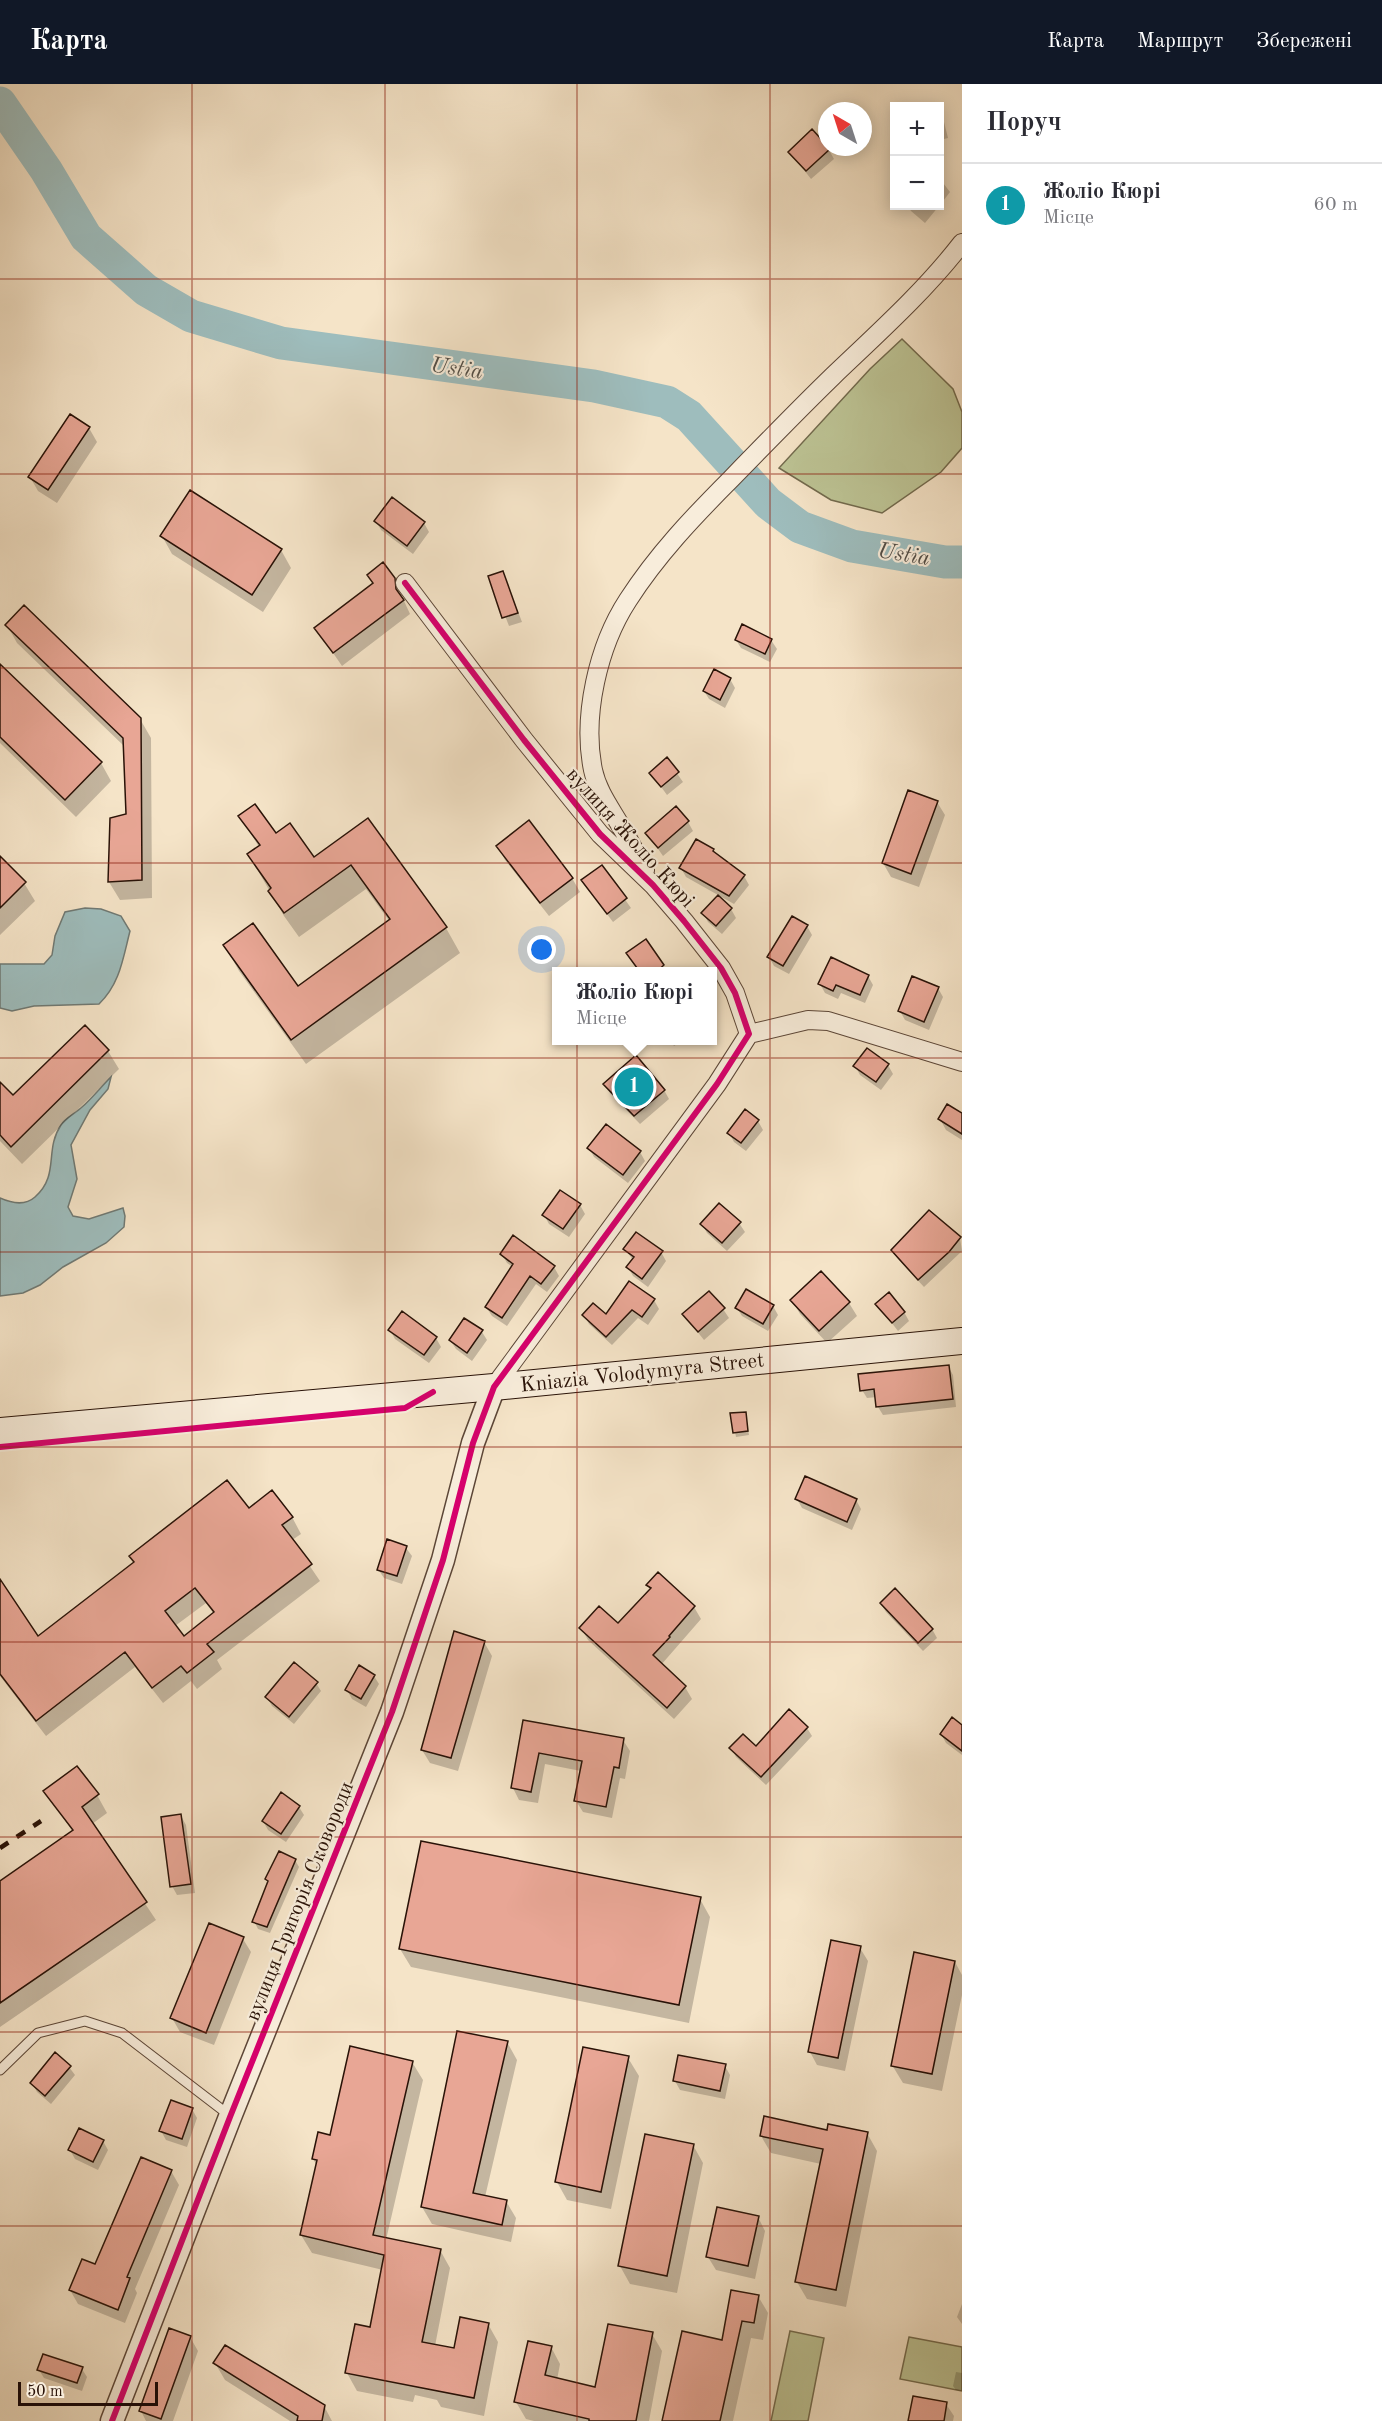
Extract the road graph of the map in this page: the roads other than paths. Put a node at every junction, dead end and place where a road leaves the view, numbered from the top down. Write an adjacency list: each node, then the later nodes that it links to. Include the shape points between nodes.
1 (962, 243): 3 (street, via 902,310 692,519 627,602 608,641 597,672 592,704 593,771)
2 (405, 583): 3 (street, вулиця Жоліо Кюрі, via 600,834)
3 (653, 885): 4 (street, вулиця Жоліо Кюрі, via 721,968 735,993)
4 (749, 1034): 5 (street, via 808,1020 828,1021); 7 (street, via 717,1084)
5 (962, 1062)
6 (962, 1341): 7 (main road, Kniazia Volodymyra Street)
7 (494, 1387): 8 (main road, Kniazia Volodymyra Street); 10 (street, вулиця Григорія Сковороди, via 473,1443 443,1560 392,1712)
8 (0, 1431)
9 (0, 2070): 10 (lane, via 38,2033 85,2021 122,2033)
10 (230, 2117): 11 (street, вулиця Григорія Сковороди)
11 (112, 2421)

